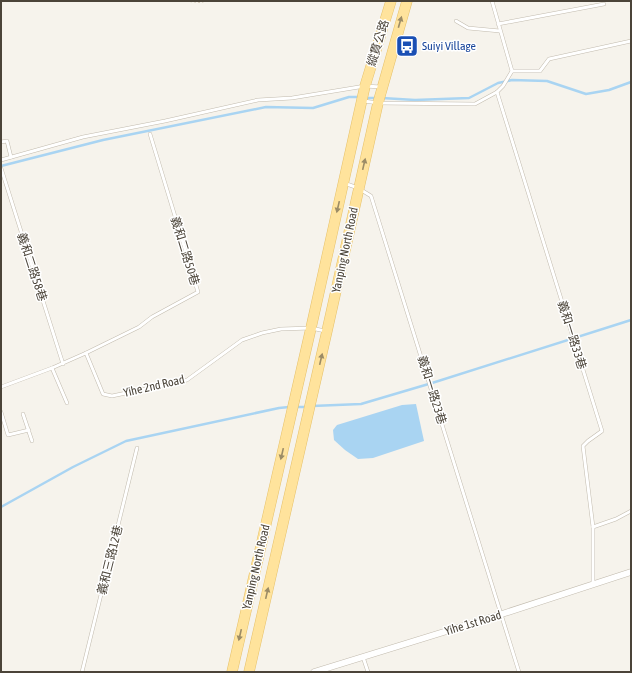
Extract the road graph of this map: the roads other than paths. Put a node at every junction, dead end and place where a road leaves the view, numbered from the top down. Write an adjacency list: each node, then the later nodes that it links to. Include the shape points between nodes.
1 (492, 1): 6 (lane)
2 (390, 2): 3 (main road); 10 (main road, 縱貫公路)
3 (406, 4): 11 (main road, 縱貫公路, one-way to 3)
4 (604, 4): 6 (lane)
5 (456, 21): 7 (lane, via 468,28)
6 (498, 24): 7 (lane)
7 (500, 31): 9 (lane)
8 (631, 41): 9 (lane, via 549,59 540,71)
9 (512, 71): 12 (lane, via 504,86)
10 (365, 86): 11 (lane); 13 (main road, 縱貫公路); 17 (lane, via 292,98 258,100 83,137)
11 (382, 87): 14 (main road, 縱貫公路)
12 (497, 92): 14 (lane, via 475,104); 35 (lane, 義和一路33巷, via 602,431 583,446)
13 (362, 100): 14 (lane); 20 (main road, Yanping North Road)
14 (378, 103): 21 (main road, Yanping North Road, one-way to 14)
15 (150, 134): 24 (lane, 義和二路50巷, via 198,292 139,327)
16 (1, 142): 17 (lane, via 7,141)
17 (11, 157): 18 (lane)
18 (1, 160)
19 (1, 170): 25 (lane, 義和二路58巷)
20 (344, 182): 21 (lane, 義和一路23巷); 22 (main road, Yanping North Road, one-way to 22)
21 (358, 188): 23 (main road, Yanping North Road); 38 (lane, 義和一路23巷, via 371,196)
22 (311, 328): 23 (lane, Yihe 2nd Road); 24 (lane, Yihe 2nd Road, via 262,332 242,340 187,380 112,396 103,394); 41 (main road, Yanping North Road, one-way to 41)
23 (327, 331): 42 (main road, Yanping North Road, one-way to 23)
24 (86, 353): 25 (lane)
25 (63, 364): 26 (lane)
26 (52, 368): 27 (lane); 28 (lane)
27 (1, 387)
28 (68, 403)
29 (1, 412): 31 (lane, via 8,435)
30 (23, 414): 31 (lane)
31 (28, 430): 32 (lane)
32 (32, 441)
33 (137, 448): 40 (lane, 義和三路12巷)
34 (631, 511): 35 (lane)
35 (592, 527): 37 (lane, 義和一路33巷)
36 (631, 572): 37 (street, Yihe 1st Road)
37 (593, 584): 38 (street, Yihe 1st Road)
38 (502, 614): 39 (street, Yihe 1st Road); 45 (lane, 義和一路23巷)
39 (363, 657): 43 (street, Yihe 1st Road); 44 (lane)
40 (82, 672)
41 (232, 672)
42 (249, 672)
43 (314, 672)
44 (368, 672)
45 (519, 672)

